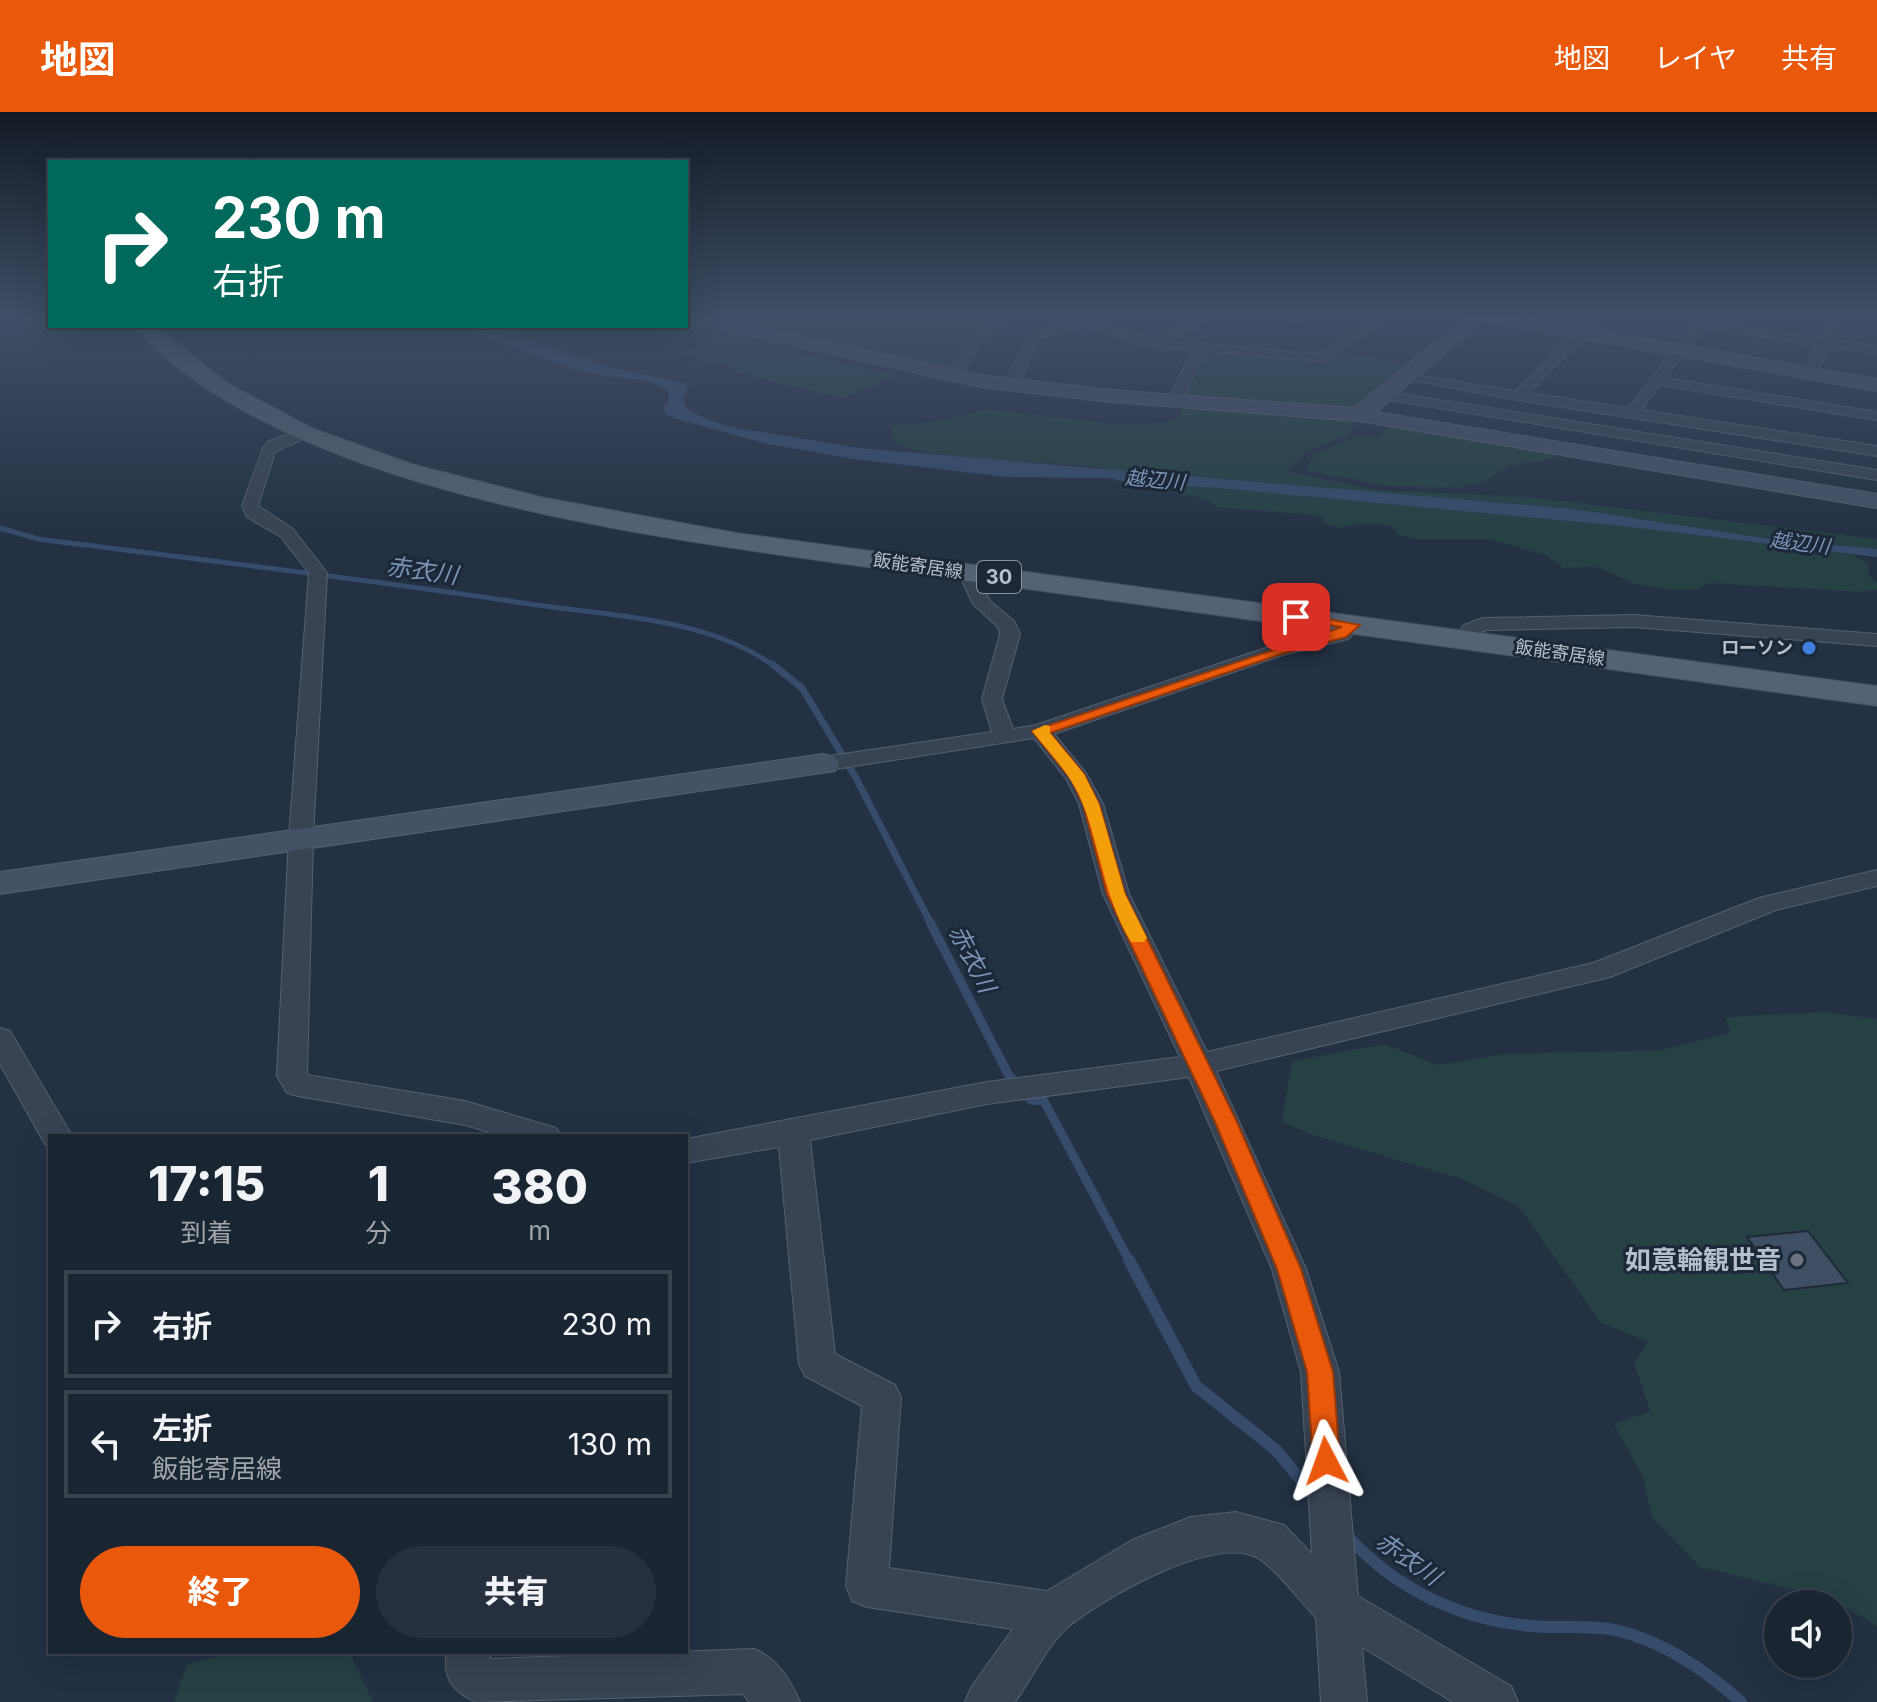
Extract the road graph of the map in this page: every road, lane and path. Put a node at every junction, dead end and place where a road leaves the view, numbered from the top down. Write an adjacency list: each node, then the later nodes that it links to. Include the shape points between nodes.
1 (227, 391): 16 (main road, 飯能寄居線 / 30)
2 (1079, 391): 11 (street)
3 (1180, 391): 11 (street)
4 (1387, 391): 9 (street)
5 (1489, 391): 10 (street)
6 (1523, 391): 10 (street)
7 (1650, 391): 12 (street)
8 (1704, 391): 15 (street)
9 (1383, 395): 13 (street); 17 (street)
10 (1518, 396): 12 (street)
11 (1176, 400): 13 (street)
12 (1631, 413): 14 (street)
13 (1359, 415): 19 (street)
14 (1714, 426): 15 (street); 17 (street)
15 (1865, 428): 18 (street)
16 (304, 433): 22 (main road, 飯能寄居線 / 30, via 416,473 574,513); 30 (street, via 268,451 250,506 287,533 318,573)
17 (1707, 447): 19 (street); 20 (street)
18 (1877, 451)
19 (1702, 472): 21 (street)
20 (1877, 475)
21 (1877, 501)
22 (967, 572): 23 (main road, 飯能寄居線 / 30); 28 (street, via 982,604 1010,634 992,699)
23 (1353, 625): 24 (main road, 飯能寄居線 / 30); 27 (street, via 1341,635 1276,651)
24 (1463, 640): 25 (street, via 1483,624 1580,621); 26 (main road, 飯能寄居線 / 30)
25 (1877, 640)
26 (1877, 696)
27 (1040, 731): 28 (street); 34 (street, via 1078,778 1091,804 1116,894)
28 (1005, 737): 29 (street)
29 (823, 764): 30 (street)
30 (301, 837): 32 (street); 35 (street, via 292,1076 298,1085 465,1113)
31 (1877, 878): 34 (street, via 1768,904 1600,971)
32 (0, 883)
33 (0, 1038): 37 (street)
34 (1197, 1065): 36 (street, via 987,1093); 40 (street, via 1289,1269 1320,1372)
35 (498, 1131): 38 (street)
36 (793, 1133): 39 (street); 41 (street, via 818,1364 882,1397 867,1586)
37 (55, 1134)
38 (526, 1134)
39 (688, 1151)
40 (1337, 1608): 41 (street, via 1269,1540 1236,1532 1191,1538 1147,1555); 45 (street); 46 (street)
41 (1051, 1613): 44 (street)
42 (469, 1654): 43 (street, via 466,1669 482,1682 754,1671)
43 (777, 1702)
44 (988, 1702)
45 (1344, 1702)
46 (1495, 1702)

